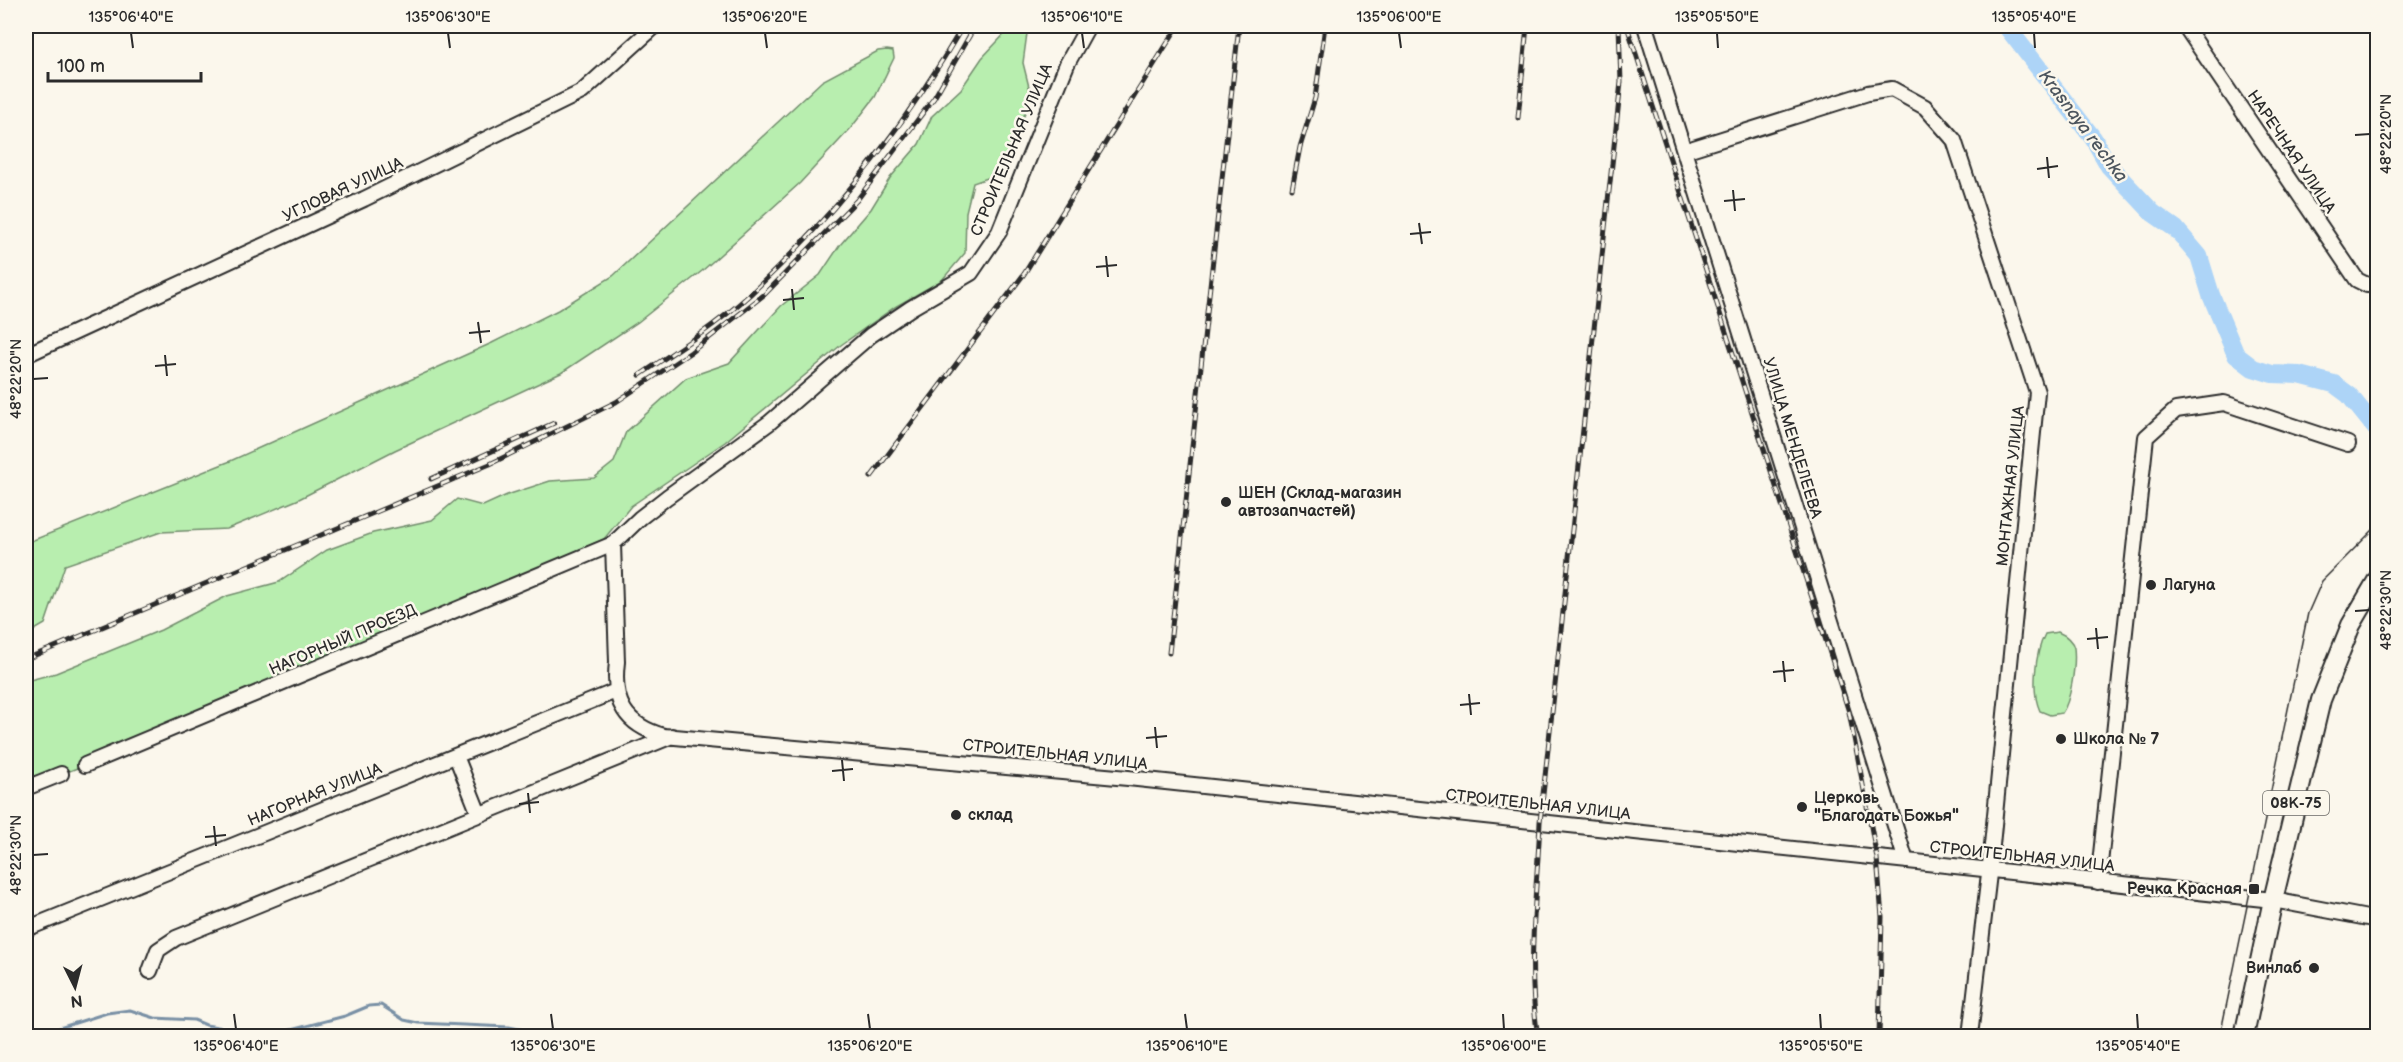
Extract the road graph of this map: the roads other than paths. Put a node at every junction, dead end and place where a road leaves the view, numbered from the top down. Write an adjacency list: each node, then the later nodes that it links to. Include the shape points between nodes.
1 (656, 26): 7 (street, УГЛОВАЯ УЛИЦА, via 582,92 364,199)
2 (1088, 26): 9 (street, СТРОИТЕЛЬНАЯ УЛИЦА, via 1067,64 999,232 971,273 871,336 769,423 667,497)
3 (1645, 26): 5 (street, УЛИЦА МЕНДЕЛЕЕВА)
4 (2185, 26): 6 (street, НАРЕЧНАЯ УЛИЦА, via 2357,280 2367,285)
5 (1684, 151): 18 (street, УЛИЦА МЕНДЕЛЕЕВА); 19 (street, МОНТАЖНАЯ УЛИЦА, via 1868,93 1892,89 1925,107 1954,140 2037,392)
6 (2378, 284)
7 (26, 356)
8 (2348, 444): 20 (street, via 2224,403 2176,410 2146,437)
9 (613, 544): 11 (street, СТРОИТЕЛЬНАЯ УЛИЦА); 14 (street, НАГОРНЫЙ ПРОЕЗД)
10 (2378, 579): 21 (main road, 08К-75, via 2351,625 2321,700)
11 (616, 691): 12 (street, СТРОИТЕЛЬНАЯ УЛИЦА, via 629,718 639,727); 13 (street, НАГОРНАЯ УЛИЦА)
12 (672, 736): 17 (street); 18 (street, СТРОИТЕЛЬНАЯ УЛИЦА, via 1128,778)
13 (456, 756): 17 (street); 23 (street, НАГОРНАЯ УЛИЦА)
14 (85, 765)
15 (61, 774): 16 (street)
16 (26, 788)
17 (479, 814): 24 (street, via 176,938 158,950)
18 (1906, 861): 19 (street, СТРОИТЕЛЬНАЯ УЛИЦА)
19 (1990, 869): 20 (street, СТРОИТЕЛЬНАЯ УЛИЦА); 25 (street, МОНТАЖНАЯ УЛИЦА)
20 (2098, 882): 21 (street, СТРОИТЕЛЬНАЯ УЛИЦА)
21 (2273, 900): 22 (street, СТРОИТЕЛЬНАЯ УЛИЦА); 26 (main road, 08К-75)
22 (2378, 920)
23 (26, 929)
24 (150, 971)
25 (1970, 1036)
26 (2244, 1036)

